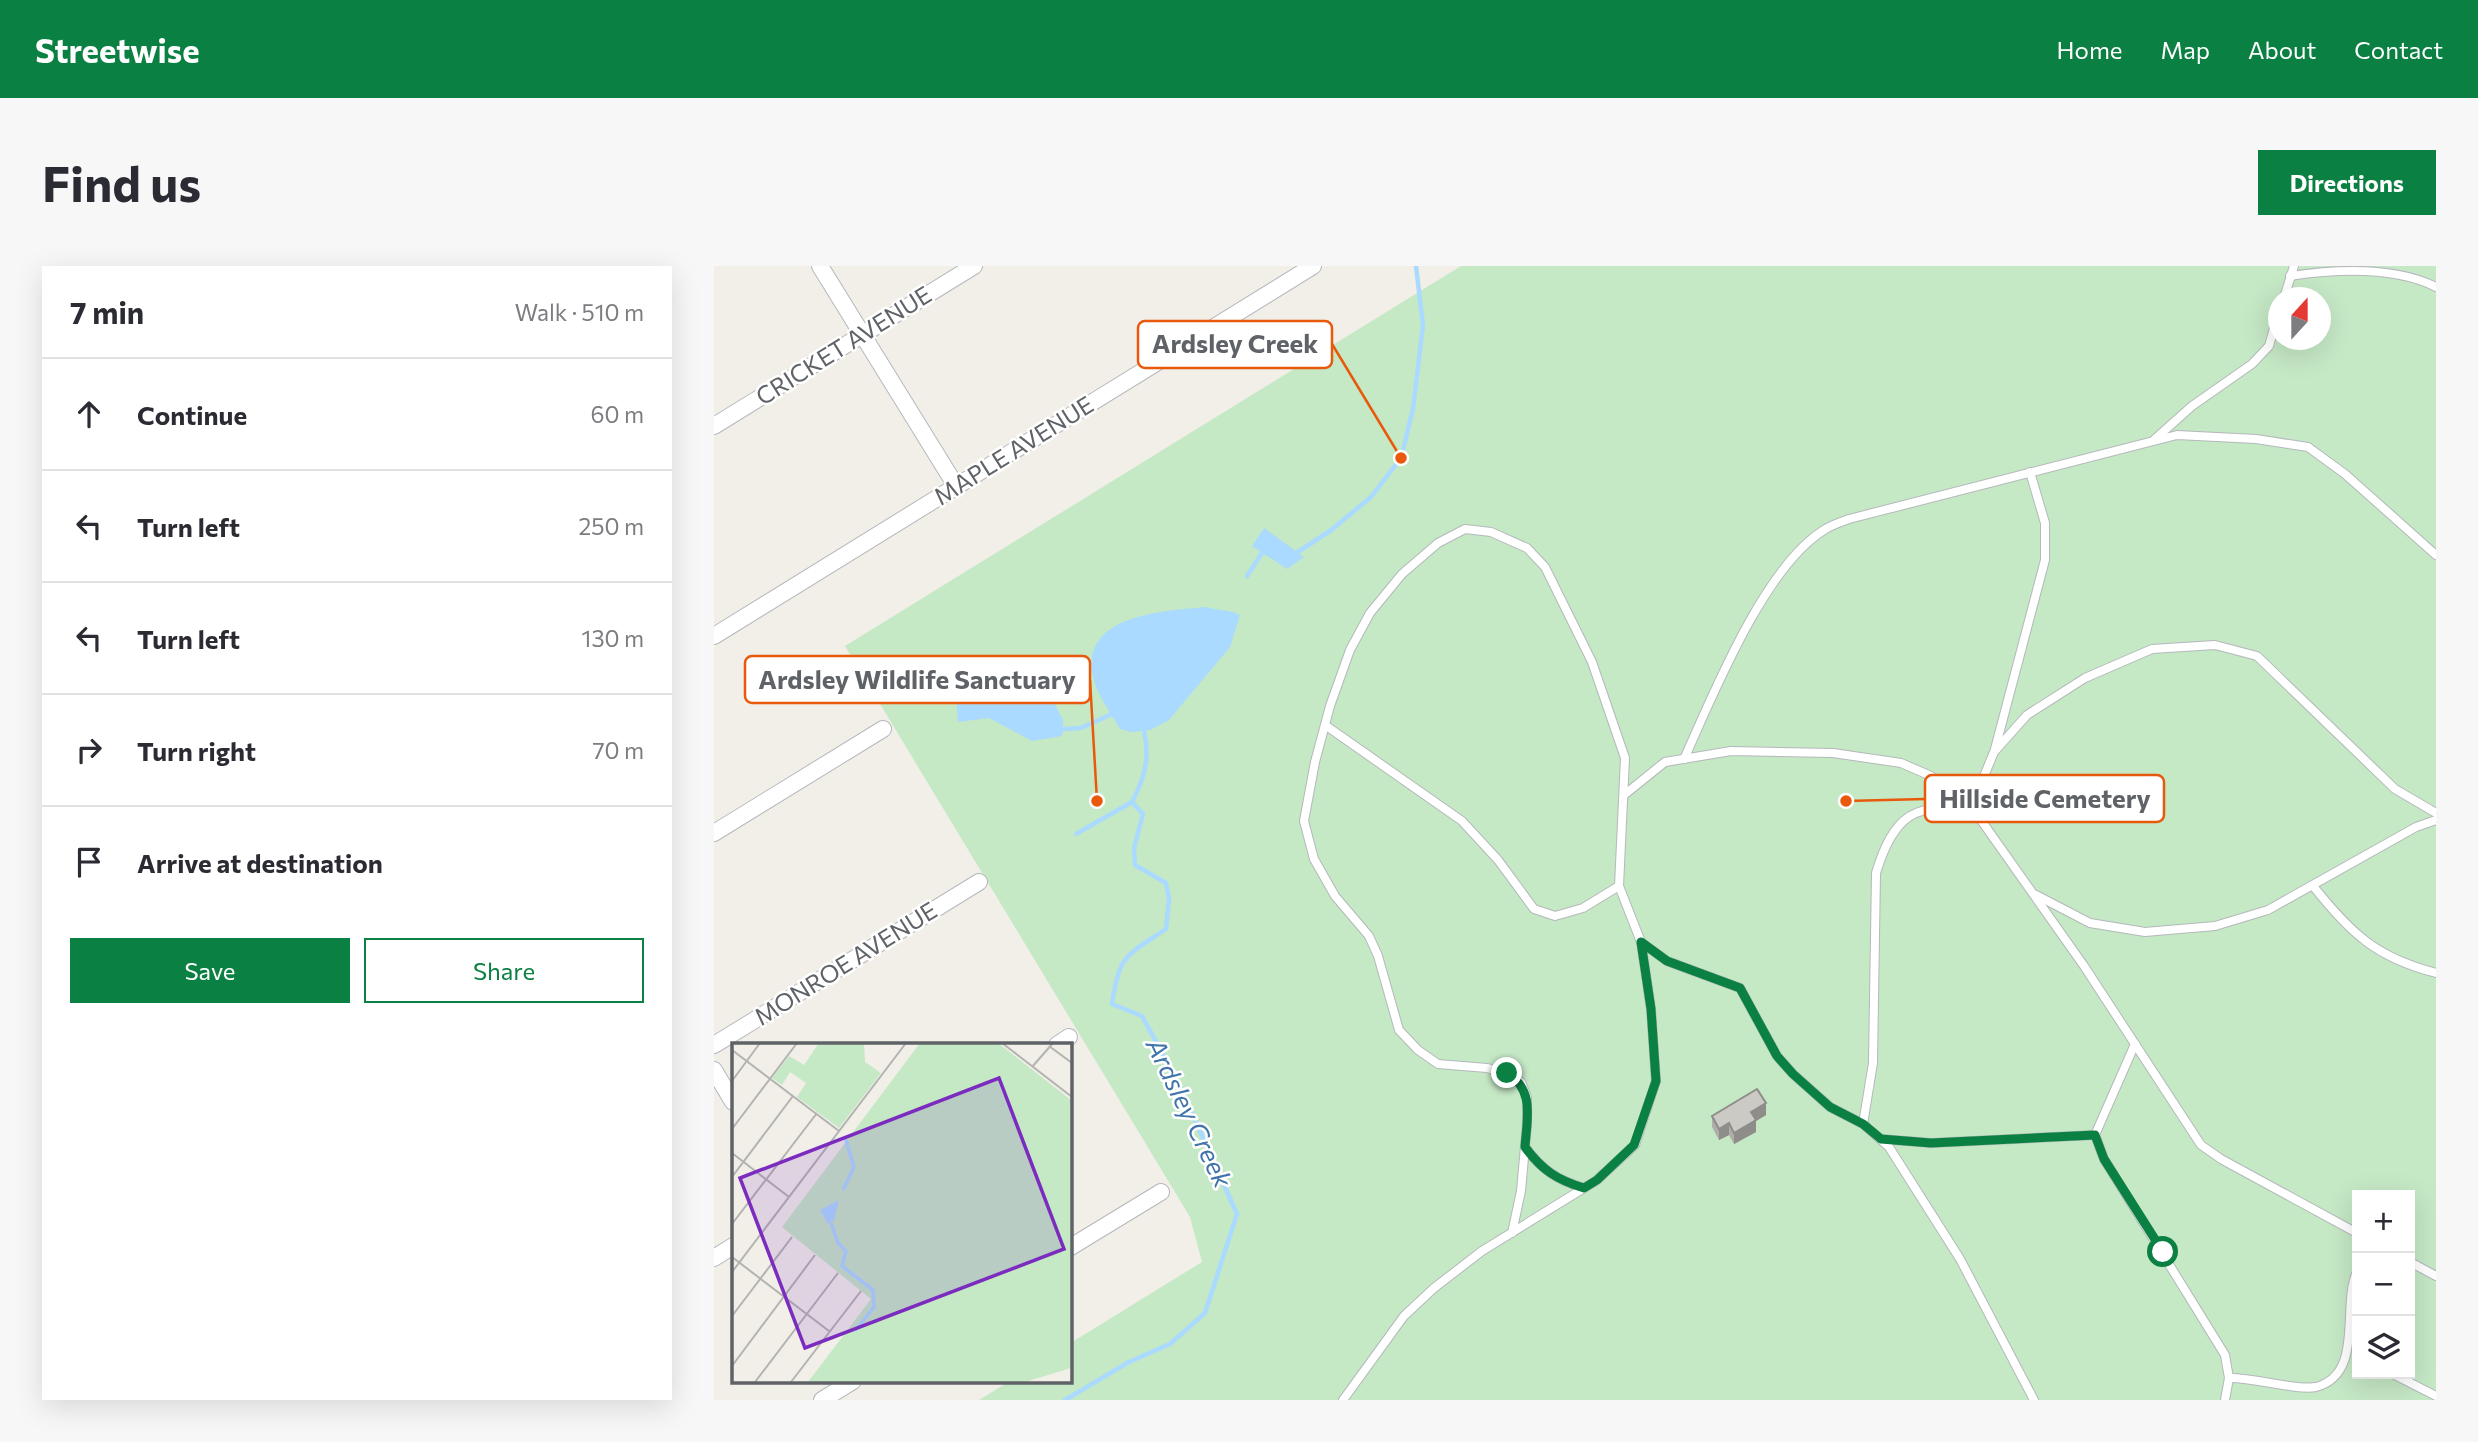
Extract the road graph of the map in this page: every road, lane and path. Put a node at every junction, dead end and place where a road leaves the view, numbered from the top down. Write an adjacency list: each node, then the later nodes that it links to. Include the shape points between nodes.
1 (820, 266): 8 (street)
2 (974, 266): 8 (street, CRICKET AVENUE)
3 (1314, 266): 13 (street, MAPLE AVENUE)
4 (2294, 266): 5 (lane)
5 (2290, 276): 6 (lane); 7 (lane, via 2387,268)
6 (2287, 287)
7 (2436, 287)
8 (863, 334): 10 (street, CRICKET AVENUE); 13 (street)
9 (2268, 347): 11 (lane)
10 (714, 426)
11 (2152, 441): 12 (lane); 14 (lane, via 2190,435 2308,447)
12 (2030, 472): 18 (lane, via 2045,523 2045,560); 19 (lane, via 1849,519 1804,546 1731,655)
13 (956, 486): 15 (street, MAPLE AVENUE)
14 (2436, 555)
15 (714, 636)
16 (1325, 725): 20 (lane, via 1350,650 1370,613 1402,574 1437,543 1465,529 1491,532 1527,548 1545,567 1592,662 1625,758); 26 (lane, via 1462,821 1534,909 1555,916 1583,908); 38 (lane, via 1304,821 1314,859 1335,896 1369,936 1399,1030 1438,1063 1487,1068 1521,1082 1527,1097)
17 (883, 729): 24 (street)
18 (1994, 752): 21 (lane); 22 (lane, via 2027,715 2085,678 2152,649 2215,645 2257,656 2395,789)
19 (1684, 759): 20 (lane, via 1665,762); 21 (lane, via 1731,751 1833,752 1901,763 1931,776)
20 (1624, 795): 26 (lane)
21 (1974, 811): 28 (lane); 35 (lane, via 1944,806 1914,811 1884,846 1876,873 1873,1063)
22 (2436, 813)
23 (2436, 820): 27 (lane)
24 (714, 833)
25 (979, 883): 32 (street, MONROE AVENUE)
26 (1619, 886): 29 (lane)
27 (2313, 886): 28 (lane, via 2268,910 2215,926 2145,932 2090,923); 30 (lane, via 2335,913 2388,958)
28 (2033, 894): 31 (lane)
29 (1641, 942): 35 (lane, via 1676,965 1740,988 1777,1056 1793,1074 1830,1107); 39 (lane, via 1656,1081 1634,1145)
30 (2436, 973)
31 (2135, 1044): 36 (lane); 41 (lane, via 2201,1145)
32 (714, 1045)
33 (714, 1070): 34 (street)
34 (732, 1100)
35 (1863, 1124): 37 (lane)
36 (2095, 1135): 37 (lane, via 1931,1143); 51 (lane, via 2104,1159 2225,1355)
37 (1881, 1139): 57 (lane, via 1960,1259)
38 (1525, 1147): 39 (lane, via 1539,1166 1558,1180); 42 (lane)
39 (1584, 1188): 42 (lane)
40 (1161, 1192): 44 (street)
41 (2352, 1230)
42 (1512, 1233): 56 (lane, via 1434,1288 1404,1316)
43 (732, 1247): 45 (street)
44 (1071, 1247)
45 (714, 1258)
46 (2415, 1265): 47 (lane)
47 (2436, 1276)
48 (2352, 1293): 49 (lane)
49 (2348, 1350): 50 (lane); 51 (lane, via 2334,1376 2315,1387)
50 (2352, 1352)
51 (2229, 1378): 58 (lane)
52 (2403, 1379): 54 (lane)
53 (851, 1382): 55 (street)
54 (2436, 1396)
55 (822, 1400)
56 (1343, 1400)
57 (2034, 1400)
58 (2225, 1400)

